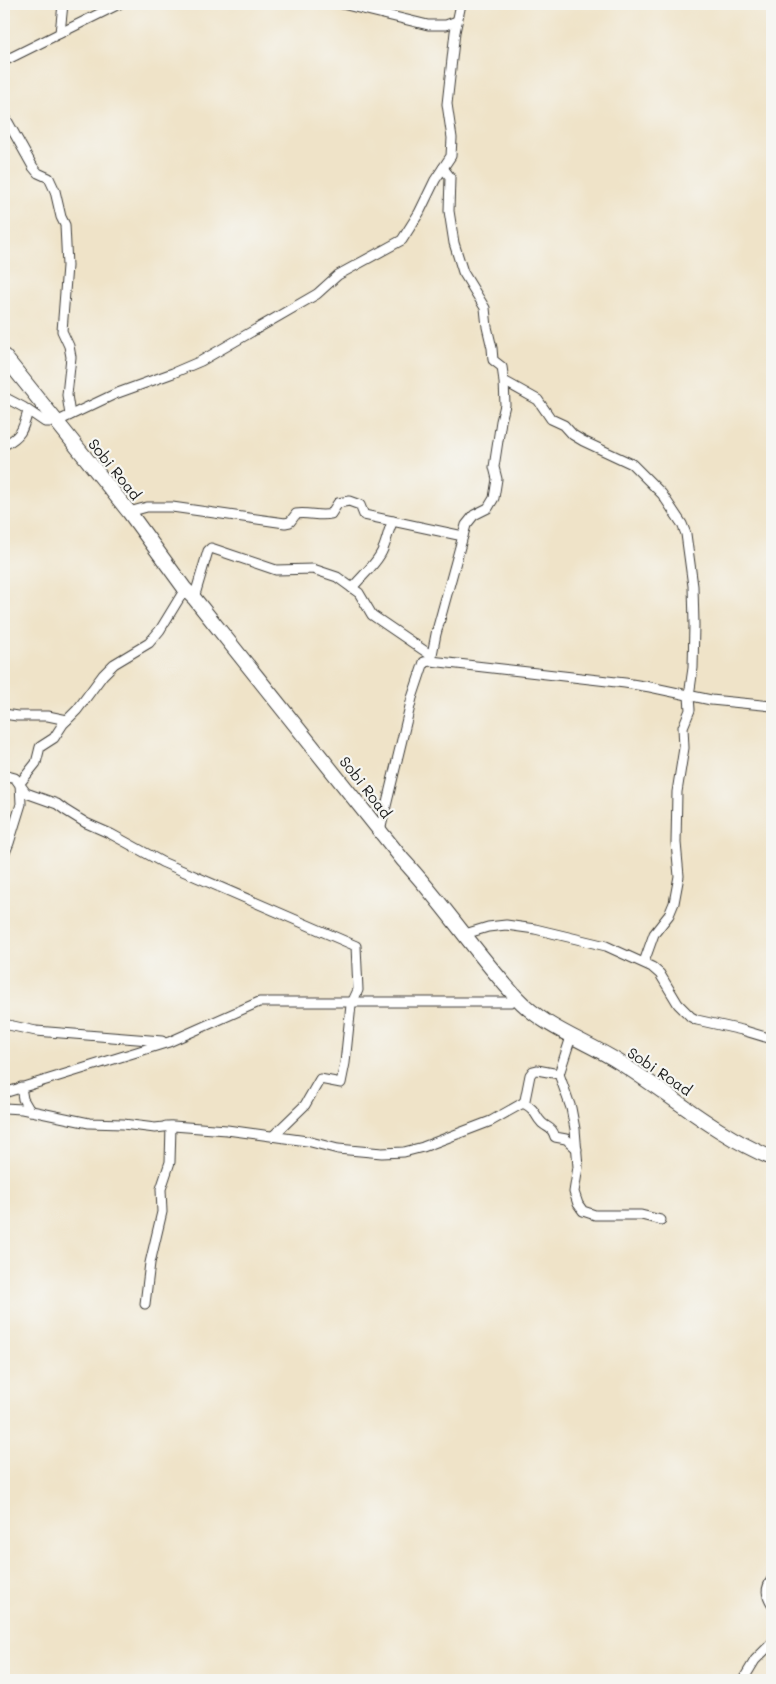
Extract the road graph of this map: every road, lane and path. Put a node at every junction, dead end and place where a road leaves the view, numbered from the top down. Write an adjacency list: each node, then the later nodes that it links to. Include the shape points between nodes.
1 (63, 4): 6 (street)
2 (119, 4): 6 (street)
3 (342, 4): 5 (street, via 428,25)
4 (461, 4): 5 (street)
5 (457, 21): 9 (street, via 447,104 452,138 450,156)
6 (60, 33): 7 (street)
7 (4, 61)
8 (4, 115): 14 (street, via 33,168 48,178 65,225 67,266 62,331 71,357 66,395)
9 (442, 168): 11 (street, via 450,177 449,211 458,259 485,308 493,360 502,367); 14 (street, via 402,240 338,275 316,294 201,360)
10 (4, 356): 15 (highway, Sobi Road)
11 (504, 381): 19 (street, via 505,405 494,467 497,479 494,498 488,508 468,520); 23 (street, via 532,395 551,418 578,438 632,464 662,494 682,524 689,546 694,606)
12 (4, 397): 13 (street)
13 (28, 411): 15 (street, via 45,422); 16 (street, via 22,432)
14 (70, 415): 15 (street)
15 (56, 422): 17 (highway, Sobi Road)
16 (4, 445)
17 (129, 512): 18 (street, via 147,507 172,507 285,523 296,514 305,512 331,514 338,503 349,501 360,504 364,515); 21 (highway, Sobi Road)
18 (393, 521): 19 (street); 20 (street, via 381,554)
19 (463, 536): 22 (street)
20 (352, 588): 21 (street, via 337,577 318,570 276,570 211,548); 22 (street, via 359,593 372,615)
21 (190, 593): 26 (street, via 149,643 114,664 103,675); 29 (highway, Sobi Road)
22 (431, 658): 23 (street, via 650,687); 29 (street, via 424,662 418,678)
23 (689, 696): 24 (street); 32 (street, via 690,710 683,727 684,748 677,792 679,876 674,903 654,934)
24 (772, 706)
25 (4, 714): 26 (street)
26 (67, 720): 28 (street, via 54,738 40,747 36,763)
27 (4, 775): 28 (street)
28 (20, 783): 30 (street, via 21,804); 34 (street, via 26,794 58,804 86,823 162,862 356,946 358,990)
29 (380, 831): 31 (highway, Sobi Road)
30 (4, 855)
31 (465, 934): 32 (street, via 506,925 535,929 606,946); 33 (highway, Sobi Road)
32 (644, 962): 37 (street, via 660,974 690,1017)
33 (517, 998): 34 (street, via 511,1002); 36 (highway, Sobi Road, via 545,1022)
34 (354, 1001): 38 (street, via 259,1002); 46 (street, via 341,1083 320,1079 305,1105)
35 (4, 1024): 38 (street, via 36,1031)
36 (571, 1037): 39 (street); 48 (highway, Sobi Road, via 618,1061 726,1135)
37 (772, 1039)
38 (169, 1042): 40 (street)
39 (559, 1074): 42 (street, via 532,1071); 47 (street, via 571,1108)
40 (21, 1087): 41 (street); 44 (street)
41 (4, 1093)
42 (522, 1103): 46 (street, via 467,1131 404,1152 338,1149); 47 (street, via 533,1109 556,1137 566,1139)
43 (4, 1108): 44 (street)
44 (30, 1111): 45 (street, via 89,1124)
45 (171, 1126): 46 (street); 50 (street, via 170,1162 161,1189 162,1212)
46 (272, 1136)
47 (577, 1149): 49 (street, via 574,1192 583,1211 595,1215 641,1215)
48 (772, 1158)
49 (661, 1220)
50 (145, 1304)
51 (772, 1579): 52 (street, via 766,1594)
52 (772, 1604)
53 (772, 1643): 54 (street)
54 (742, 1680)

